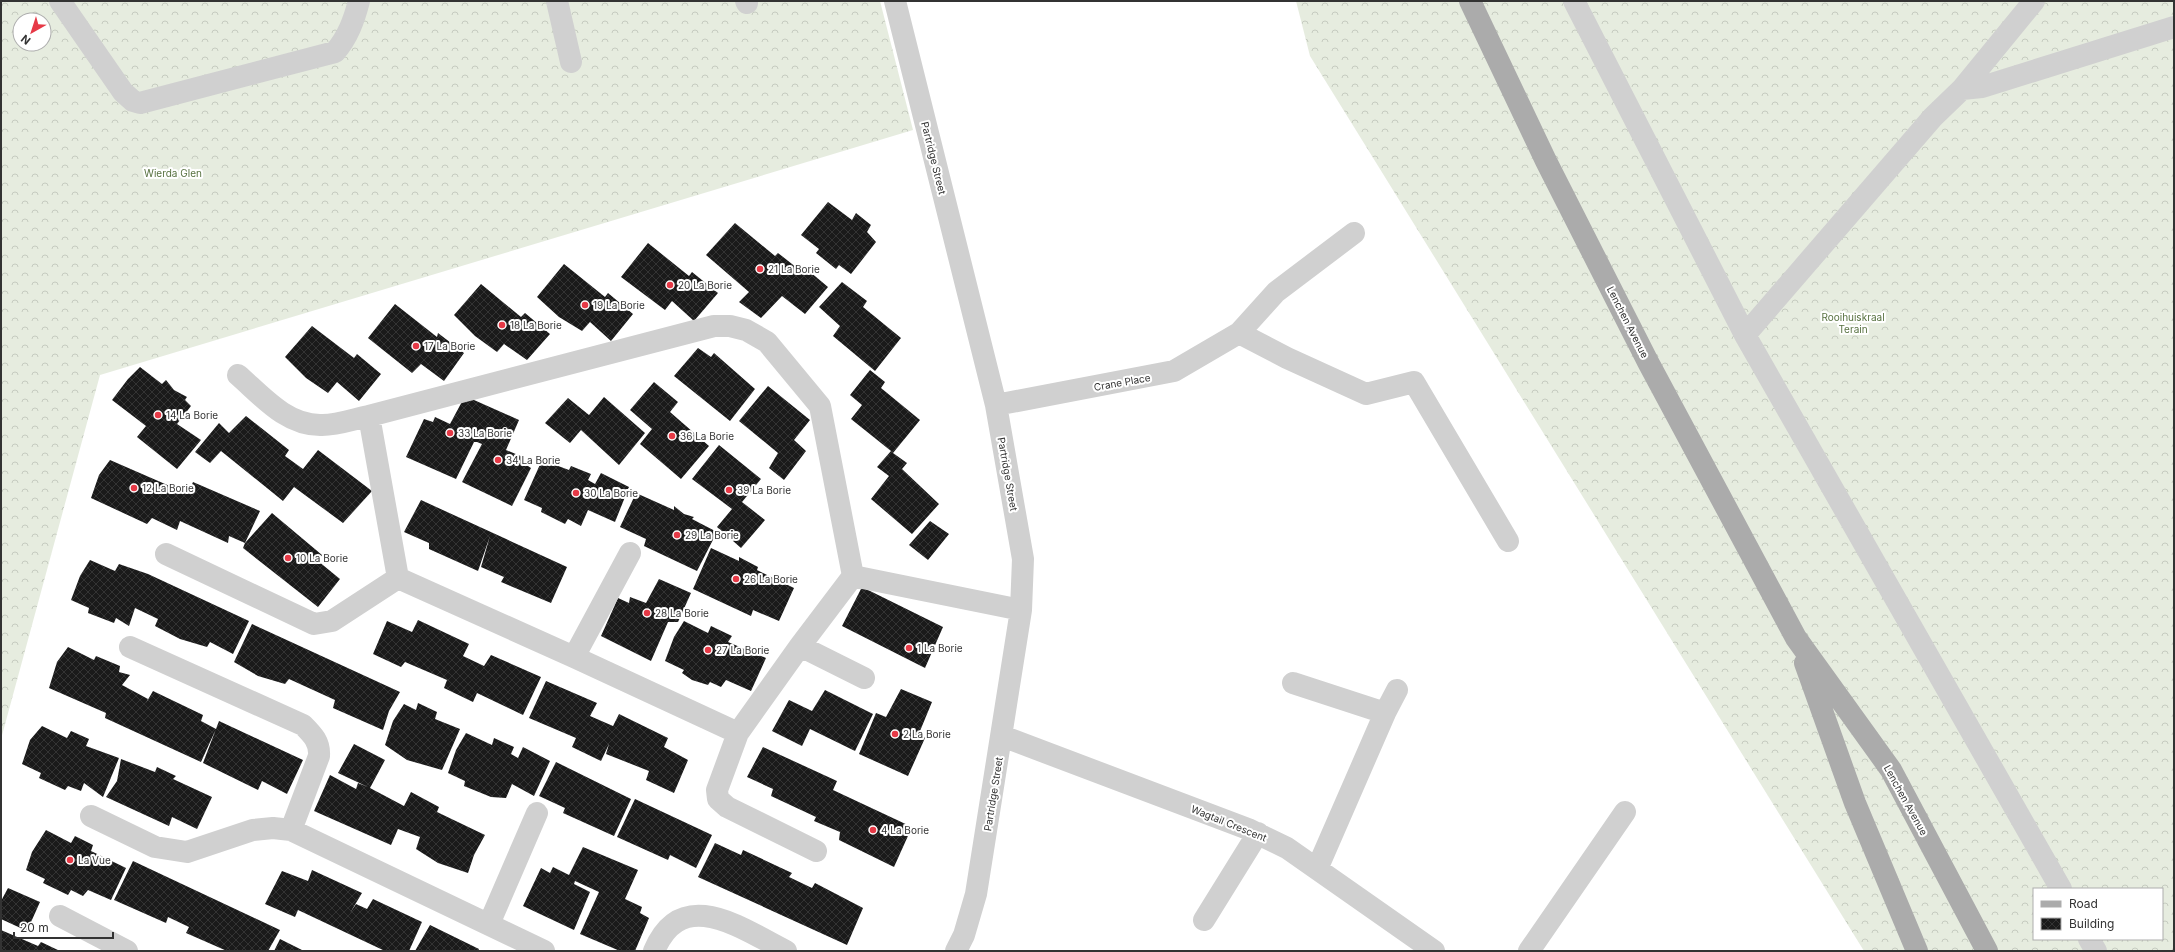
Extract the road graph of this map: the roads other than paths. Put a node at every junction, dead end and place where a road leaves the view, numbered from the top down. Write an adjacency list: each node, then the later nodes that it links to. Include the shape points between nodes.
1 (60, 1): 2 (street, via 122,92 140,103 335,52 353,23)
2 (359, 1)
3 (557, 1): 9 (street)
4 (895, 1): 15 (street, Partridge Street)
5 (1470, 1): 23 (main road, Lenchen Avenue, via 1546,161 1648,362)
6 (1574, 1): 13 (street)
7 (2034, 1): 10 (street)
8 (2174, 27): 10 (street, via 1982,87)
9 (571, 62)
10 (1962, 90): 13 (street, via 1933,117)
11 (1354, 233): 12 (street, Crane Place, via 1276,292)
12 (1239, 333): 15 (street, Crane Place, via 1174,371); 17 (street, via 1366,394 1414,382)
13 (1745, 335): 40 (street)
14 (238, 375): 16 (street, via 278,410 304,423 321,426)
15 (996, 405): 22 (street, Partridge Street, via 1023,559)
16 (369, 416): 20 (street, via 714,326 746,330 767,342 820,406); 21 (street)
17 (1508, 541)
18 (630, 553): 26 (street)
19 (166, 554): 21 (street, via 314,624 332,621)
20 (853, 576): 22 (street); 24 (street)
21 (398, 578): 26 (street)
22 (1021, 610): 32 (street, Partridge Street)
23 (1796, 638): 53 (main road, Lenchen Avenue, via 1855,802); 54 (main road, Lenchen Avenue, via 1891,770)
24 (800, 646): 27 (street); 31 (street)
25 (130, 647): 36 (street, via 303,725 313,735 320,745 319,756)
26 (574, 657): 31 (street)
27 (864, 678)
28 (1293, 683): 30 (street)
29 (1397, 690): 30 (street)
30 (1385, 713): 39 (street)
31 (738, 733): 38 (street, via 716,790 718,799 727,807)
32 (1002, 736): 37 (street, Wagtail Crescent); 50 (street, Partridge Street, via 976,894 964,935)
33 (537, 812): 43 (street)
34 (1626, 812): 52 (street)
35 (91, 816): 36 (street, via 155,847 187,852 253,830)
36 (292, 830): 43 (street)
37 (1258, 833): 39 (street, Wagtail Crescent, via 1287,848); 42 (street)
38 (816, 851)
39 (1317, 869): 45 (street, Wagtail Crescent)
40 (2060, 888)
41 (60, 916): 46 (street)
42 (1204, 920)
43 (489, 924): 47 (street)
44 (2090, 940): 55 (street)
45 (1407, 943): 51 (street, Wagtail Crescent)
46 (127, 951)
47 (544, 951)
48 (654, 951): 49 (street, via 660,937 674,922 687,916 718,917)
49 (786, 951)
50 (956, 951)
51 (1434, 951)
52 (1529, 951)
53 (1917, 951)
54 (1987, 951)
55 (2096, 951)

